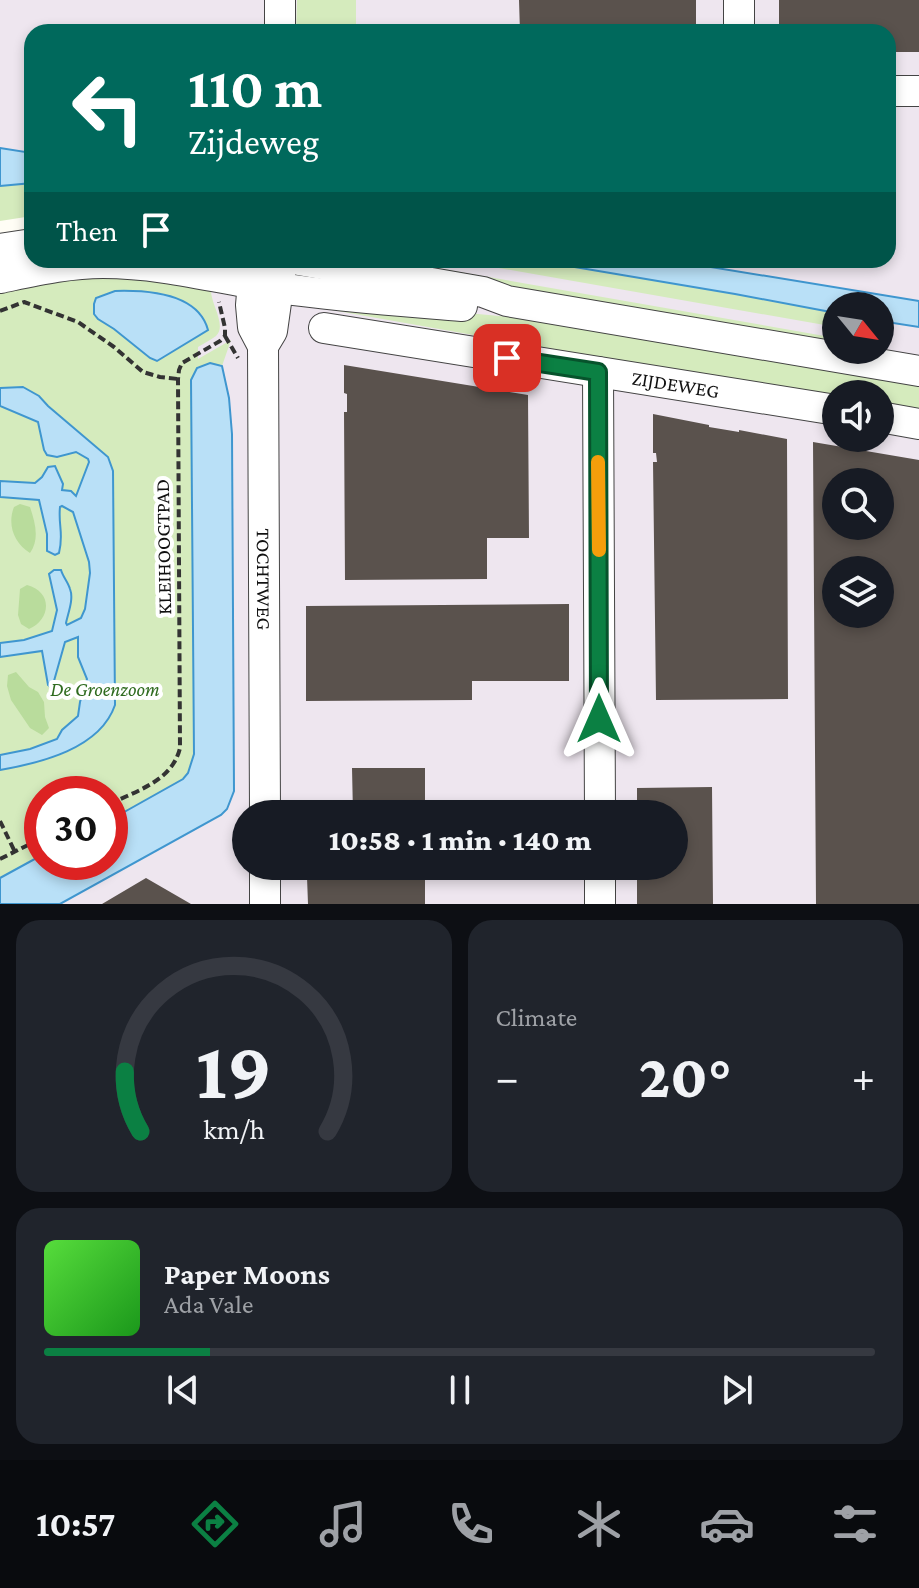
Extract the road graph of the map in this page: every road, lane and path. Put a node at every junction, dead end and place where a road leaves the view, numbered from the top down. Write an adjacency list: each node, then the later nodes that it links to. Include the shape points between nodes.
1 (280, 0): 3 (street)
2 (739, 0): 4 (street)
3 (280, 24)
4 (739, 24)
5 (896, 91): 6 (street)
6 (919, 91)
7 (24, 245): 8 (street)
8 (0, 249)
9 (47, 268): 14 (street)
10 (168, 268): 13 (street)
11 (345, 268): 15 (street, via 483,292)
12 (267, 273): 13 (street); 15 (street, via 359,297 476,307); 25 (street, TOCHTWEG, via 251,305 253,327 263,346)
13 (220, 276): 20 (path, via 225,336 182,363)
14 (0, 278)
15 (507, 301): 18 (street)
16 (0, 311): 20 (path, via 24,302 78,322 143,372)
17 (324, 328): 19 (street, ZIJDEWEG)
18 (919, 371)
19 (598, 372): 21 (street, ZIJDEWEG); 26 (street)
20 (178, 379): 24 (path, KLEIHOOGTPAD, via 180,748 170,770)
21 (822, 408)
22 (894, 420): 23 (street)
23 (919, 424)
24 (128, 795)
25 (265, 800)
26 (600, 800)
27 (0, 821): 29 (path)
28 (24, 847): 29 (path)
29 (15, 852): 30 (path)
30 (0, 859)
31 (265, 880): 33 (street)
32 (600, 880): 34 (street)
33 (265, 904)
34 (600, 904)

